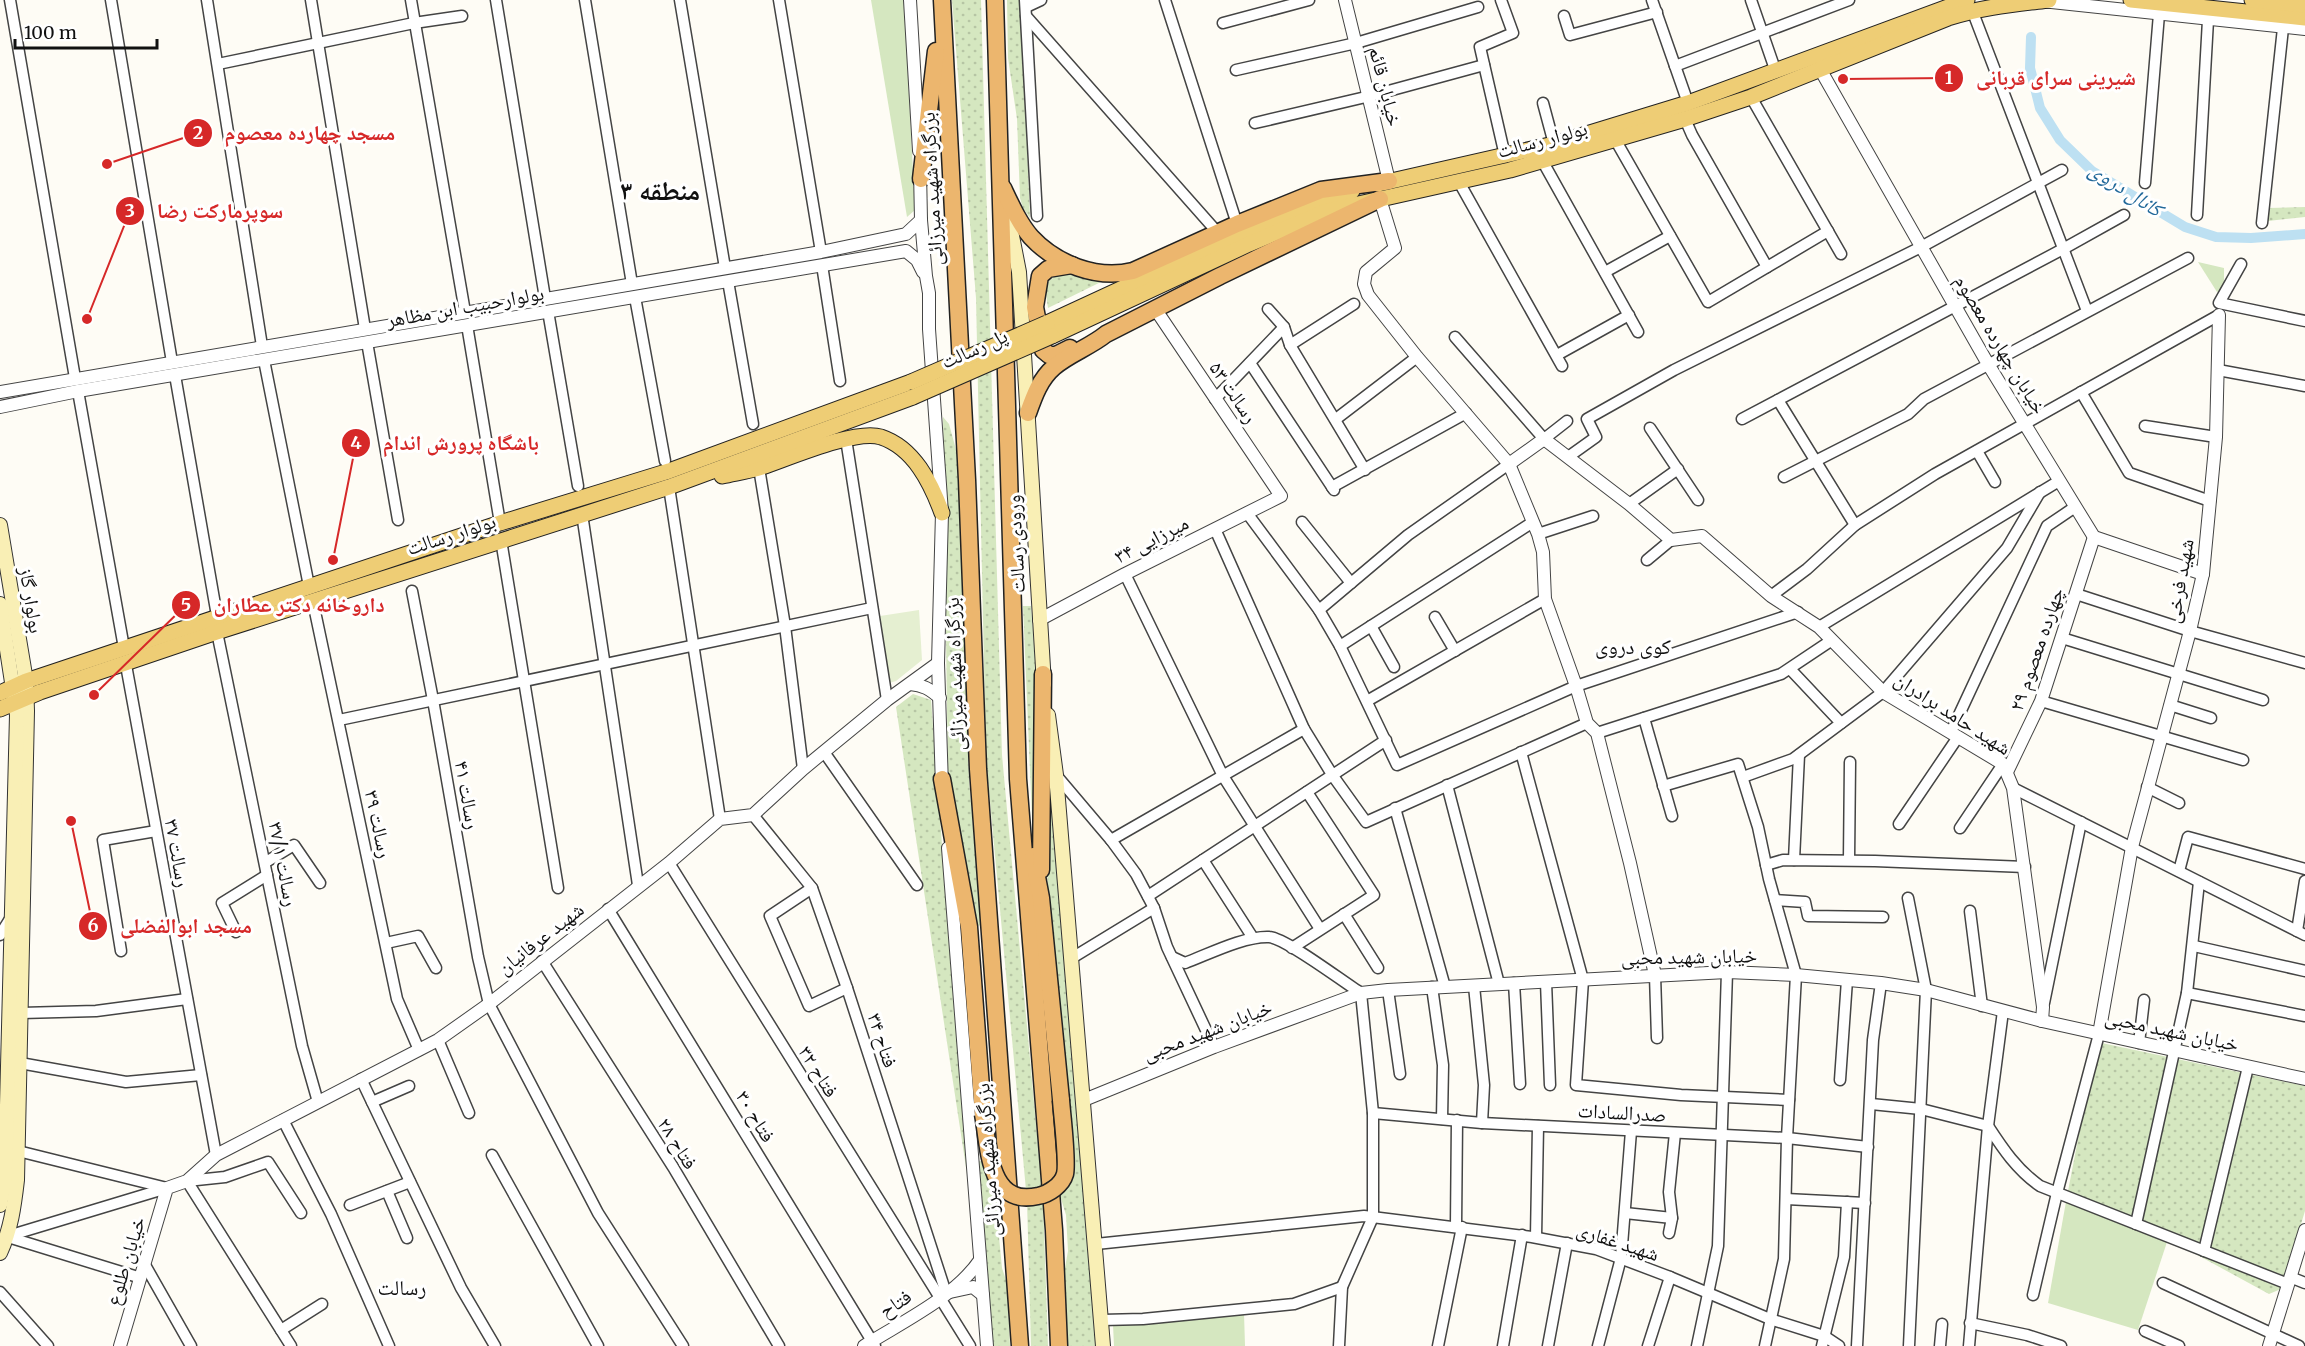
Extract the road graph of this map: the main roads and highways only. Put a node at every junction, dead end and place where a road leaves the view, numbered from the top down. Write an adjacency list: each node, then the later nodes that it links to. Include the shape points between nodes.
1 (994, 0): 12 (highway)
2 (2045, 0): 7 (main road, بولوار رسالت)
3 (2131, 0): 9 (main road)
4 (2252, 0): 8 (main road)
5 (942, 1): 10 (highway); 37 (highway, بزرگراه شهید میرزائی, via 978,769)
6 (1943, 4): 7 (main road, بولوار رسالت); 11 (main road, بولوار رسالت, via 1688,104 1554,144)
7 (1969, 5): 13 (main road, بولوار رسالت, via 1948,18 1751,97 1685,119 1543,162)
8 (2305, 5)
9 (2305, 18)
10 (921, 179)
11 (1389, 181): 14 (highway, via 1321,190 1133,272 1117,276); 15 (main road, بولوار رسالت, via 1323,200 1244,232)
12 (1001, 182): 14 (highway, via 1031,237 1050,254); 18 (main road, ورودی رسالت, via 1019,272); 29 (highway)
13 (1380, 199): 15 (main road, بولوار رسالت, via 1317,215); 16 (highway)
14 (1072, 265): 16 (highway, via 1048,269 1040,276 1035,307 1043,350 1056,355)
15 (1050, 330): 17 (main road, پل رسالت, bridge)
16 (1106, 334): 18 (highway, via 1054,366 1037,389)
17 (912, 390): 19 (main road, بولوار رسالت); 22 (main road, بولوار رسالت)
18 (1028, 412): 25 (main road, ورودی رسالت)
19 (669, 487): 20 (main road, via 759,468 868,435 897,445 926,475); 23 (main road, بولوار رسالت)
20 (942, 513)
21 (0, 525): 26 (main road, بولوار گاز)
22 (395, 558): 23 (main road); 26 (main road, بولوار رسالت, via 124,648)
23 (399, 574): 26 (main road, بولوار رسالت, via 126,665)
24 (0, 610): 26 (main road, بولوار گاز)
25 (1043, 674): 30 (highway); 39 (main road, ورودی رسالت, via 1056,775)
26 (16, 692): 27 (main road, بولوار رسالت); 32 (main road); 36 (main road, via 21,1013 18,1151 14,1208)
27 (0, 709)
28 (942, 779): 30 (highway, bridge, via 969,927 983,1114 994,1176 1011,1193 1023,1197 1036,1197 1054,1188 1066,1172)
29 (1018, 779): 30 (highway); 38 (highway, via 1054,1230)
30 (1041, 898)
31 (0, 985): 32 (main road)
32 (9, 998): 33 (main road)
33 (3, 1047): 34 (main road)
34 (3, 1143): 35 (main road)
35 (0, 1205)
36 (0, 1253)
37 (1020, 1346)
38 (1059, 1346)
39 (1103, 1346)

